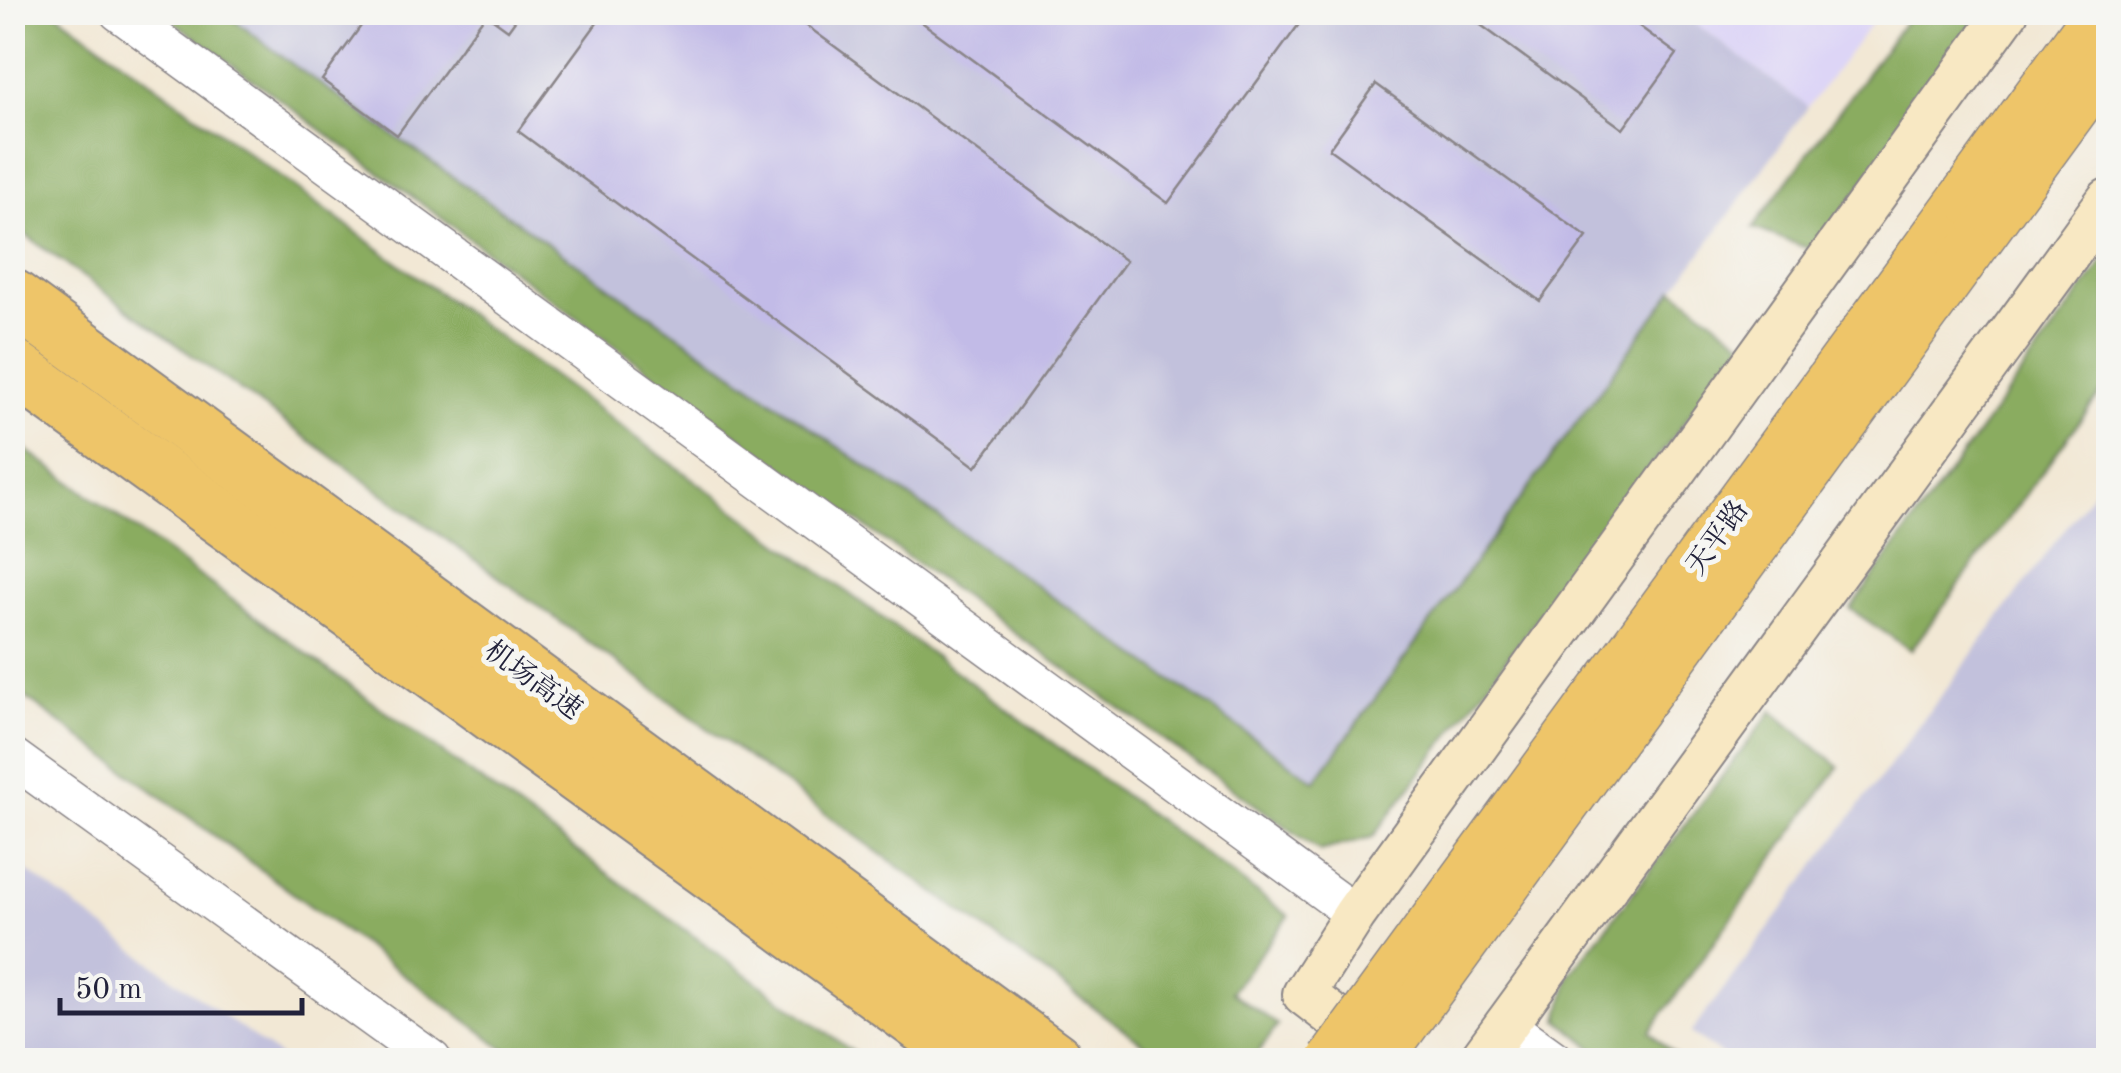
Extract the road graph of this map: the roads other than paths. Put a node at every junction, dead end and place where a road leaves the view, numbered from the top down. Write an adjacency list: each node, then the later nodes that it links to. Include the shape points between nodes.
1 (119, 12): 10 (street)
2 (2007, 12): 10 (main road)
3 (2098, 12): 6 (main road, 天平路)
4 (2108, 62): 6 (main road, 天平路)
5 (2108, 200): 11 (main road)
6 (1953, 243): 15 (main road, 天平路, bridge); 16 (main road, 天平路, bridge)
7 (12, 297): 14 (highway, 机场高速)
8 (12, 366): 13 (highway, 机场高速)
9 (12, 757): 12 (street)
10 (1355, 914): 17 (main road, via 1304,994)
11 (1504, 1024): 18 (main road); 19 (street)
12 (432, 1060)
13 (971, 1060)
14 (1055, 1060)
15 (1332, 1060)
16 (1378, 1060)
17 (1391, 1060)
18 (1480, 1060)
19 (1554, 1060)

